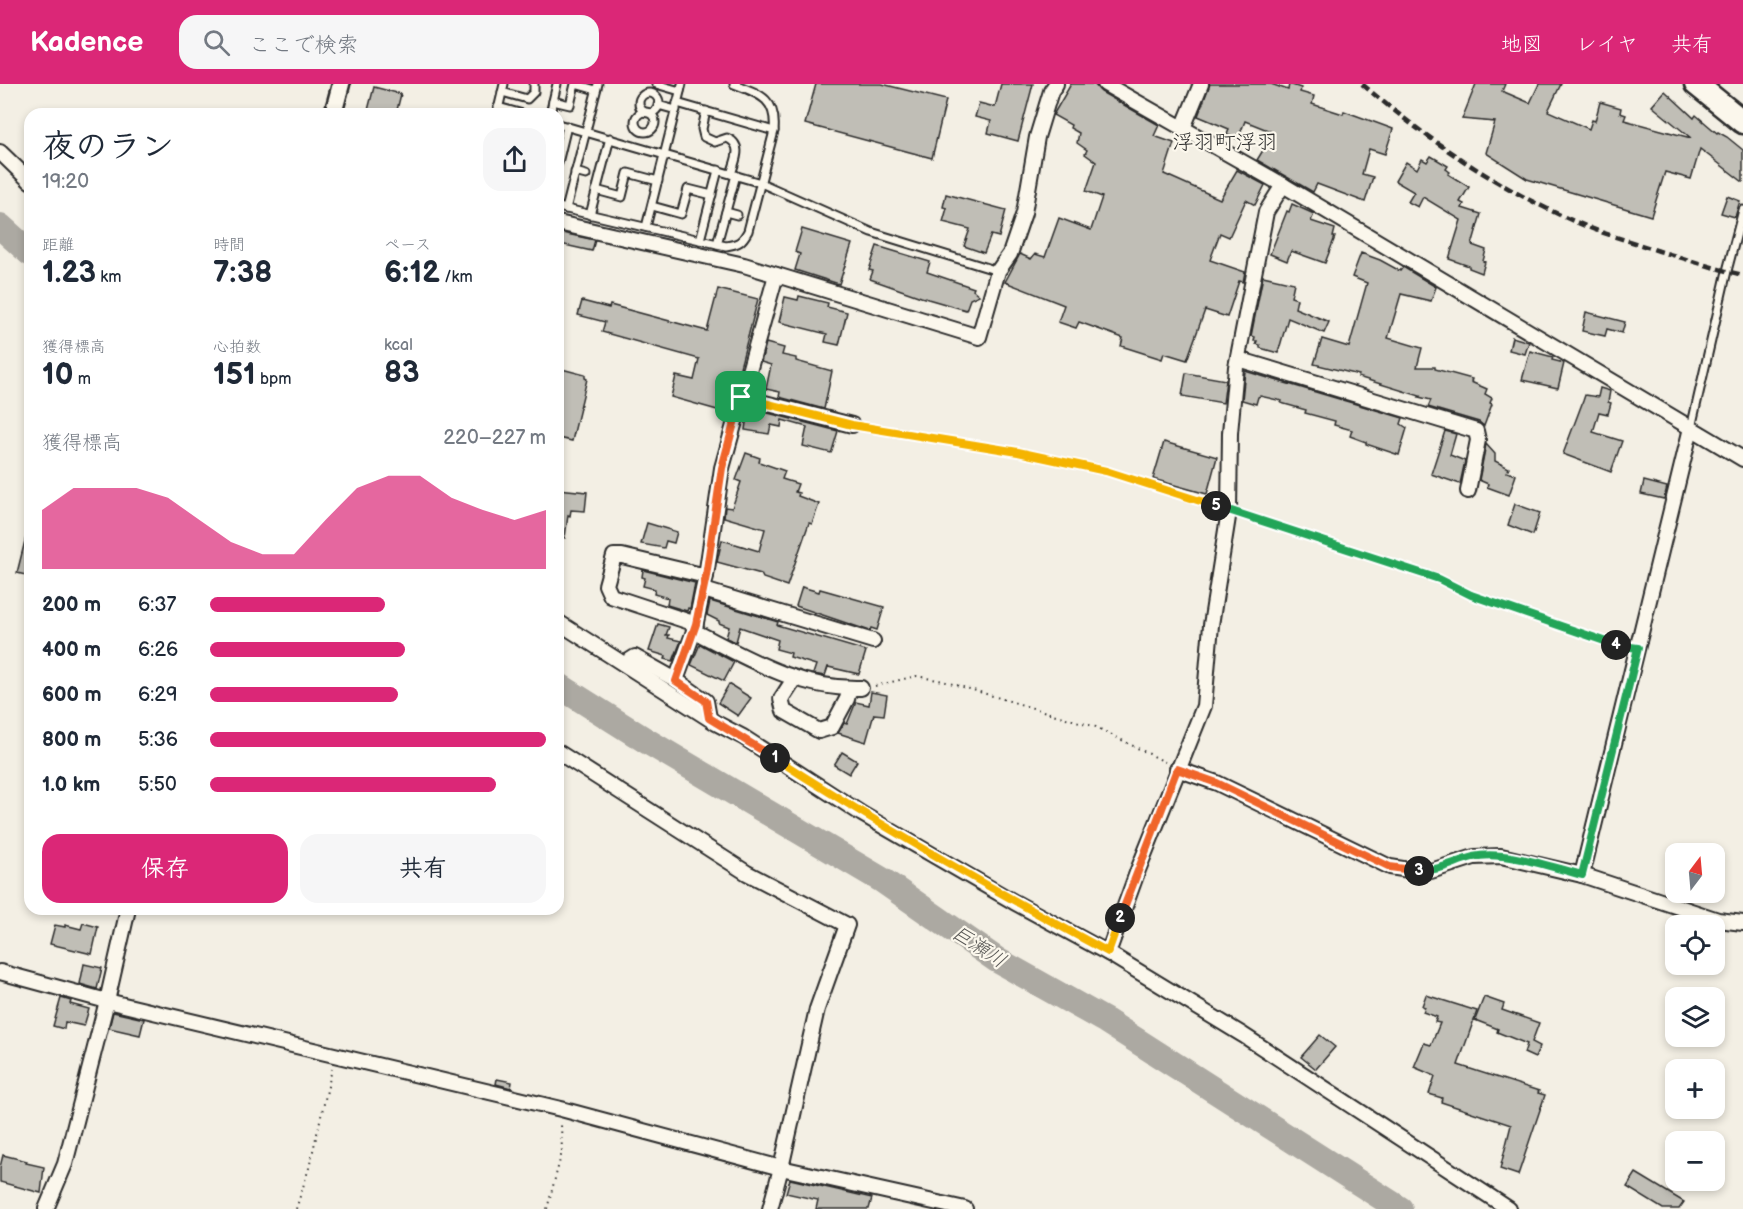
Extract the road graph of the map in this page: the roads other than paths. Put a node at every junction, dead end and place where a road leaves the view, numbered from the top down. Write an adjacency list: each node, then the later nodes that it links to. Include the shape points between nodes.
1 (341, 84): 18 (street)
2 (504, 84): 13 (lane)
3 (534, 84): 13 (lane, via 534,92 527,99)
4 (557, 84): 15 (lane)
5 (655, 84): 12 (lane); 14 (lane)
6 (734, 84): 28 (lane, via 768,101 775,119)
7 (1056, 84): 56 (street, via 1036,137 1024,213 1010,254)
8 (1105, 84): 26 (street)
9 (1201, 84): 26 (street)
10 (1696, 84): 23 (highway)
11 (597, 87): 15 (lane, via 575,84 570,105); 29 (lane)
12 (681, 88): 17 (lane)
13 (502, 92): 19 (lane)
14 (652, 94): 16 (lane); 22 (lane, via 646,94 640,101)
15 (553, 101): 20 (lane)
16 (658, 105): 17 (lane); 22 (lane, via 654,112)
17 (676, 106): 21 (lane); 34 (lane)
18 (335, 108)
19 (498, 108)
20 (551, 108)
21 (706, 111): 28 (lane); 39 (lane, via 704,137 715,142 731,140 738,149)
22 (647, 113): 27 (lane, via 641,113 635,120); 27 (lane, via 654,119 654,126 650,131)
23 (1743, 122)
24 (564, 125): 25 (lane)
25 (567, 126): 29 (lane); 30 (lane)
26 (1183, 128): 42 (street)
27 (642, 131): 32 (lane)
28 (774, 131): 41 (lane)
29 (586, 132): 31 (lane); 36 (lane)
30 (564, 138)
31 (610, 138): 32 (lane); 43 (lane)
32 (638, 146): 34 (lane)
33 (0, 152): 37 (street)
34 (664, 154): 35 (lane); 40 (lane)
35 (718, 170): 39 (lane); 44 (lane)
36 (575, 172): 38 (lane); 45 (lane)
37 (24, 175)
38 (586, 175)
39 (733, 175): 41 (lane); 49 (lane)
40 (658, 181): 43 (lane, via 628,173 622,197); 46 (lane)
41 (761, 183): 55 (lane, via 743,241 726,246); 56 (lane, via 871,232)
42 (1283, 185): 58 (street, via 1266,212); 61 (street)
43 (596, 190): 50 (lane)
44 (712, 195): 46 (lane, via 688,189 681,214); 54 (lane)
45 (564, 202)
46 (652, 206): 53 (lane)
47 (564, 208): 50 (lane)
48 (1743, 210): 61 (lane)
49 (726, 212): 51 (lane); 55 (lane)
50 (590, 215): 53 (lane)
51 (737, 215)
52 (564, 224): 57 (street)
53 (646, 227): 54 (lane)
54 (700, 240): 55 (lane)
55 (717, 244)
56 (998, 271): 57 (street, via 979,337)
57 (776, 275): 59 (street)
58 (1238, 359): 63 (street, via 1476,431 1478,440); 73 (street, via 1230,433 1230,511 1211,625 1204,706)
59 (741, 397): 60 (street); 64 (street, via 722,468)
60 (852, 425)
61 (1691, 428): 62 (street); 74 (street)
62 (1743, 459)
63 (1468, 491)
64 (705, 583): 66 (street); 66 (street, via 614,556 606,585 611,596); 67 (street)
65 (564, 626): 68 (street)
66 (695, 628): 69 (street); 70 (street)
67 (873, 641)
68 (624, 664): 70 (street, via 635,657); 71 (street)
69 (794, 679): 69 (street, via 840,688 856,688 832,727 819,731 784,711 781,699)
70 (676, 681): 71 (street, via 706,701)
71 (709, 718): 77 (street, via 862,814)
72 (564, 756): 80 (street, via 747,873 847,925 817,1009)
73 (1177, 769): 74 (street, via 1217,783 1390,867 1431,871 1474,857 1501,856); 77 (street)
74 (1582, 875): 76 (street, via 1718,920)
75 (127, 915): 79 (street)
76 (1743, 923)
77 (1108, 952): 84 (street)
78 (0, 972): 79 (street)
79 (107, 1001): 80 (street, via 561,1109); 81 (street, via 65,1164)
80 (781, 1168): 82 (street); 83 (street)
81 (46, 1209)
82 (770, 1209)
83 (965, 1209)
84 (1509, 1209)

